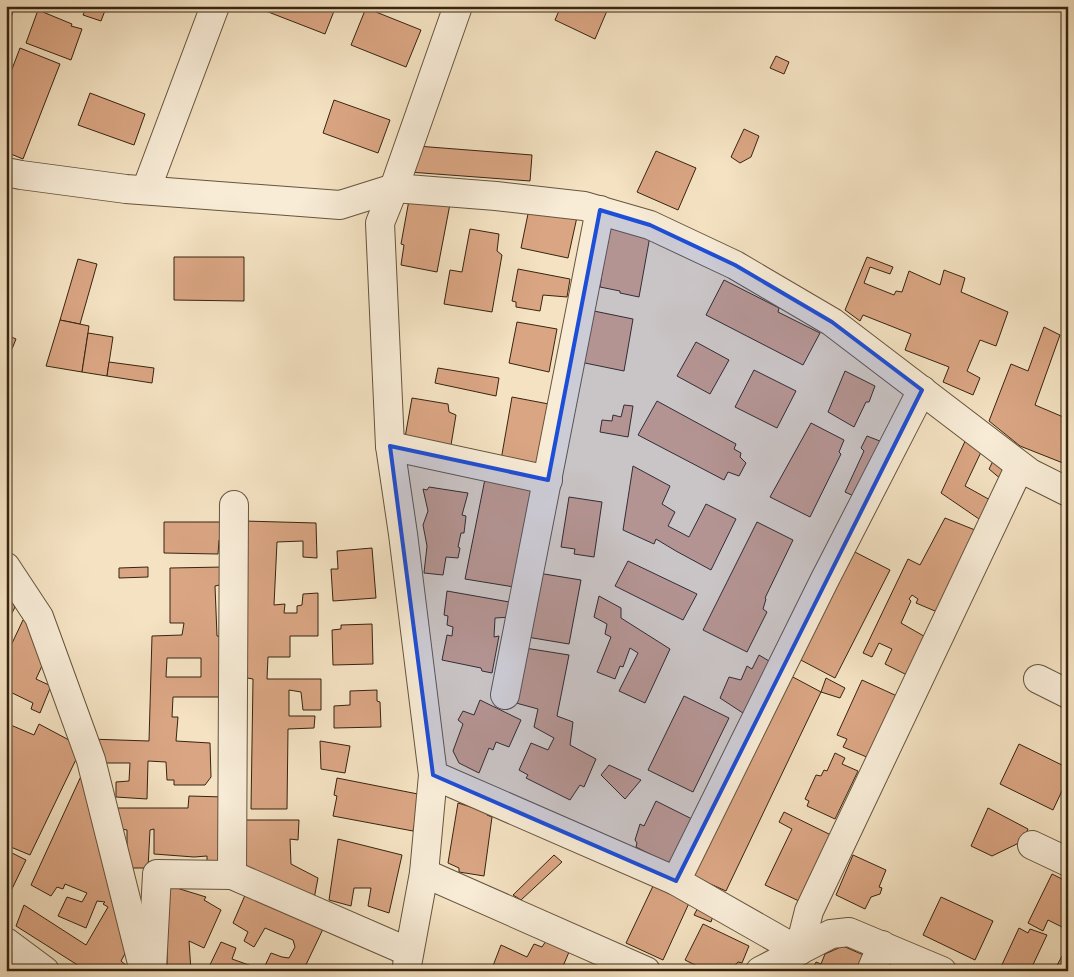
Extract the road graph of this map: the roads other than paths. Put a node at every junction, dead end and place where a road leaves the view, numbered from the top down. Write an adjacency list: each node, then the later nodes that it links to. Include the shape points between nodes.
1 (215, 6): 5 (street)
2 (458, 6): 4 (street)
3 (6, 172): 5 (street)
4 (394, 188): 5 (street, via 340,205); 6 (street, via 506,197); 8 (street, via 380,223)
5 (146, 190)
6 (600, 210): 7 (street, via 650,225 735,265 832,322); 10 (street)
7 (922, 390): 9 (street); 22 (street)
8 (390, 446): 10 (street); 17 (street)
9 (1020, 466): 11 (street); 25 (street, via 809,911)
10 (548, 480): 16 (street)
11 (1068, 492)
12 (234, 505): 21 (street)
13 (6, 566): 28 (street, via 39,617 91,760)
14 (1038, 680): 15 (street)
15 (1068, 694)
16 (505, 696)
17 (433, 775): 20 (street); 22 (street)
18 (1032, 846): 19 (street)
19 (1068, 862)
20 (424, 873): 26 (street); 30 (street)
21 (232, 875): 26 (street); 29 (street, via 157,874)
22 (676, 881): 25 (street)
23 (6, 942): 27 (street)
24 (882, 945): 25 (street, via 849,932 831,934); 32 (street); 33 (street)
25 (799, 951): 31 (street)
26 (407, 961)
27 (45, 971)
28 (144, 971)
29 (152, 971)
30 (646, 971)
31 (760, 971)
32 (871, 971)
33 (942, 971)

